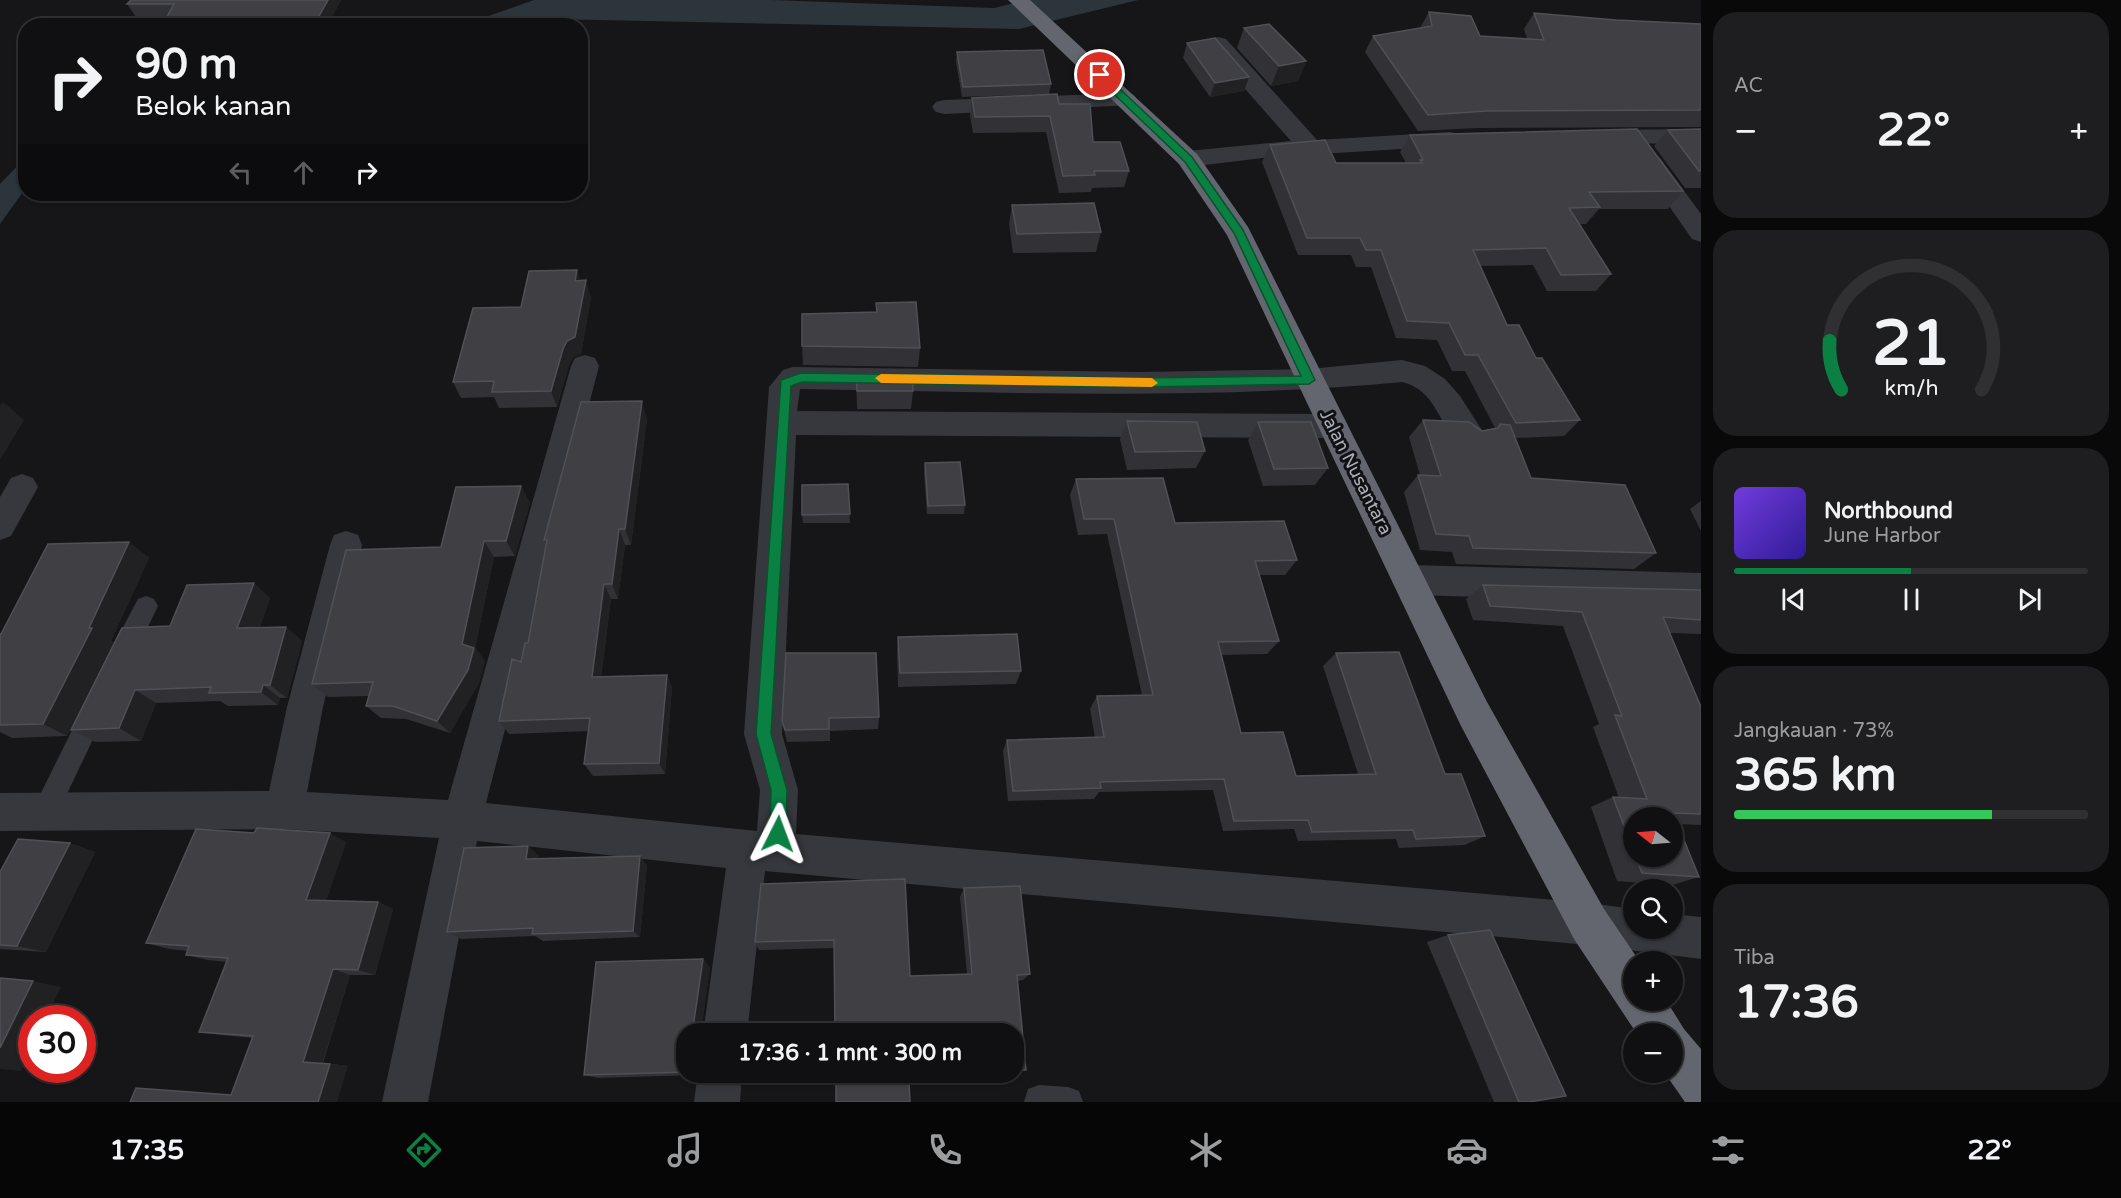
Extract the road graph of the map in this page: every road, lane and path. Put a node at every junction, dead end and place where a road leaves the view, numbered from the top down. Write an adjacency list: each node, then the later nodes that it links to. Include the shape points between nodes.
1 (1018, 0): 3 (highway, Jalan Nusantara)
2 (1215, 40): 9 (street)
3 (1126, 100): 4 (street); 10 (highway, Jalan Nusantara)
4 (944, 107)
5 (1632, 136): 6 (street); 8 (street); 11 (street)
6 (1701, 136)
7 (1477, 137): 9 (street)
8 (1576, 137)
9 (1311, 148): 10 (street)
10 (1188, 159): 13 (highway, Jalan Nusantara, via 1239,233)
11 (1701, 233)
12 (585, 366): 26 (street)
13 (1309, 380): 14 (street, via 1141,383 801,377 785,384); 15 (highway, Jalan Nusantara); 16 (street, via 1415,373 1436,386)
14 (781, 423): 15 (street); 27 (street, via 763,734 779,790)
15 (1333, 426): 20 (highway, Jalan Nusantara)
16 (1470, 435)
17 (22, 487): 18 (street)
18 (0, 526)
19 (346, 545): 23 (street, via 304,707)
20 (1411, 580): 21 (street); 28 (highway, Jalan Nusantara, via 1474,714)
21 (1701, 588)
22 (146, 606): 25 (lane)
23 (284, 810): 25 (street); 26 (street)
24 (0, 812): 25 (street)
25 (45, 812)
26 (462, 820): 27 (street); 35 (street)
27 (762, 851): 28 (street); 31 (street)
28 (1589, 924): 29 (street); 30 (highway, Jalan Nusantara)
29 (1701, 938)
30 (1623, 974)
31 (727, 1023)
32 (1683, 1062): 34 (highway)
33 (719, 1083): 36 (street)
34 (1701, 1087)
35 (405, 1102)
36 (717, 1102)

